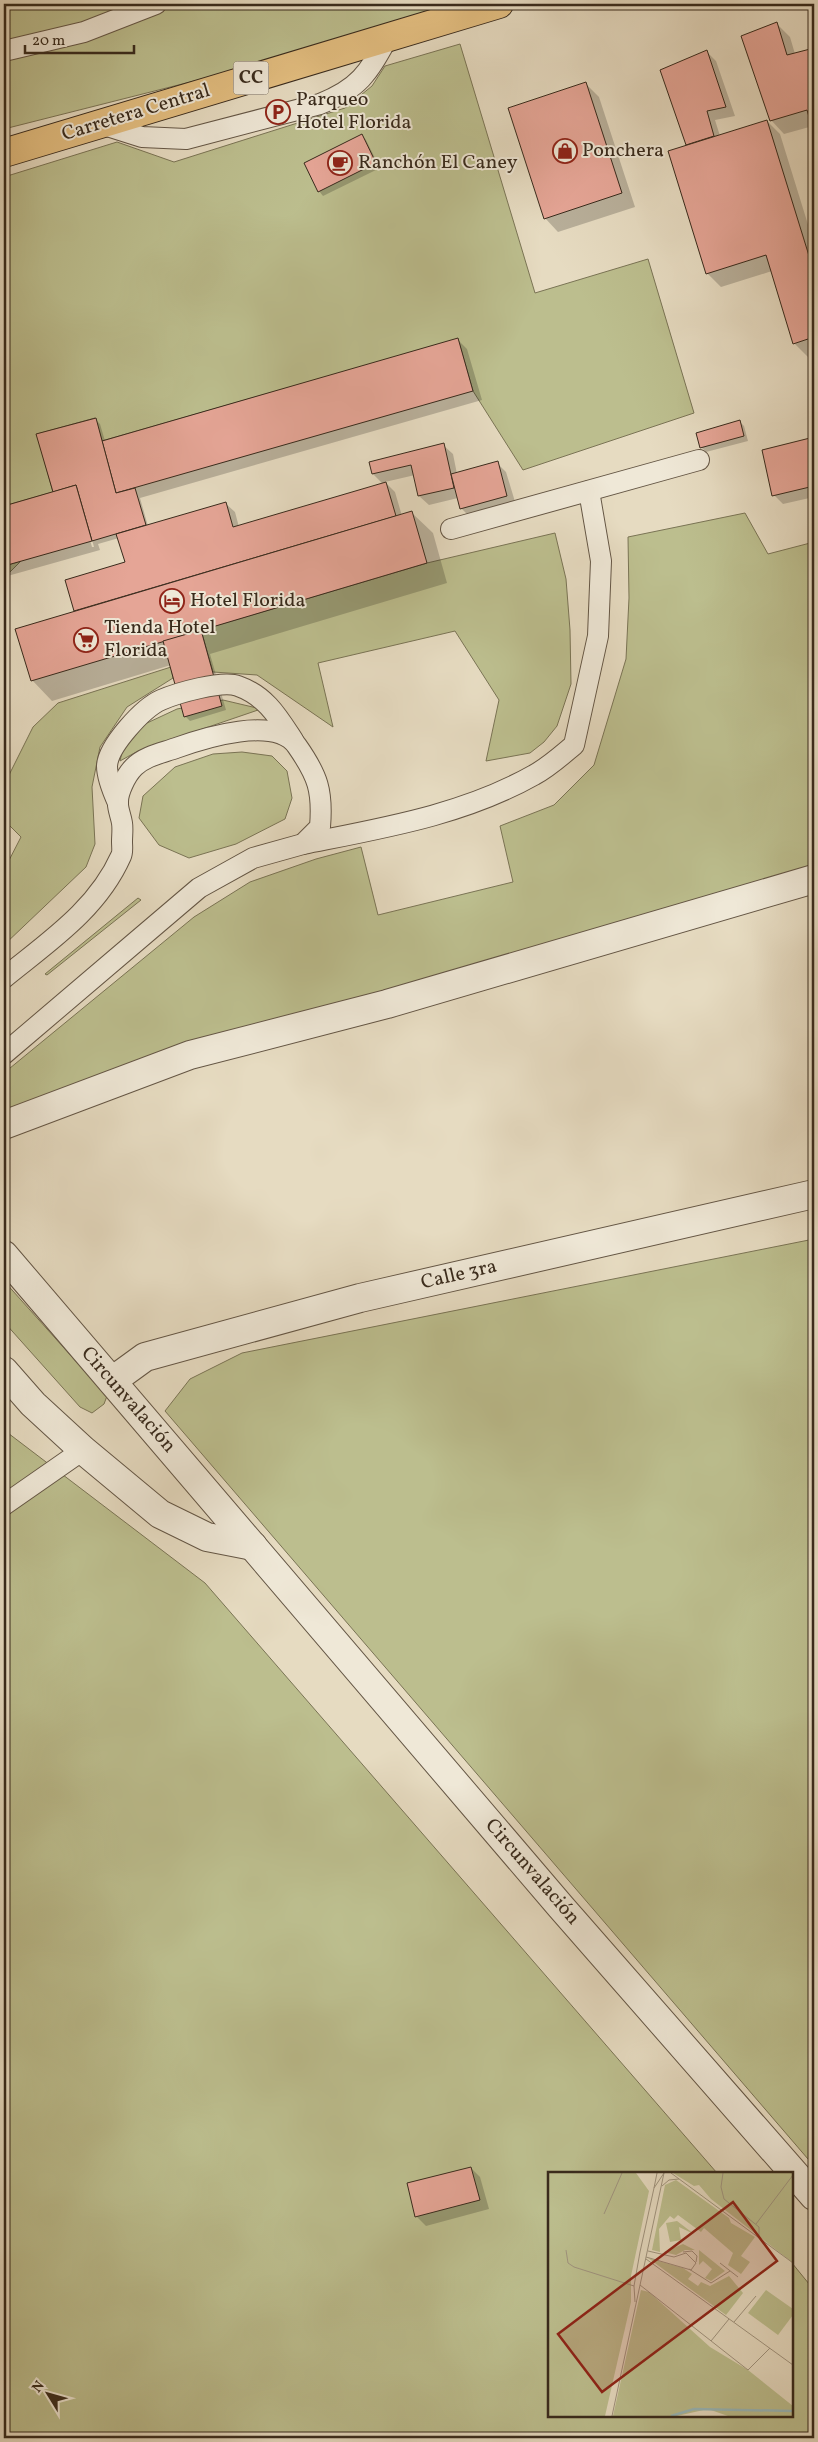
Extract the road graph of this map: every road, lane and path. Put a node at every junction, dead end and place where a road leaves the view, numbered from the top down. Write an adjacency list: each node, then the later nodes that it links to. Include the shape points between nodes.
1 (156, 4): 4 (lane, via 84,32)
2 (494, 4): 3 (highway, Carretera Central / CC)
3 (388, 37): 5 (highway, Carretera Central / CC); 5 (lane, via 360,82 340,96 320,104 186,139 142,137)
4 (4, 51)
5 (100, 124): 6 (highway, Carretera Central / CC)
6 (4, 153)
7 (699, 460): 8 (lane)
8 (589, 491): 9 (lane); 12 (lane, via 601,561 598,636 574,745 536,775 467,807 390,827)
9 (451, 529)
10 (293, 740): 11 (lane, via 271,732 247,731 208,737 149,757 135,766 126,778); 11 (lane, via 262,697 235,685 223,684 160,700 119,739 111,754 107,767); 12 (lane, via 313,769 322,801 320,827)
11 (118, 803): 14 (lane, via 122,855 100,894 82,914)
12 (303, 844): 15 (lane, via 253,858 199,888)
13 (814, 879): 16 (street, via 387,1004 190,1055)
14 (4, 978)
15 (4, 1054)
16 (4, 1125)
17 (814, 1194): 20 (street, Calle 3ra, via 360,1298 145,1357)
18 (4, 1255): 20 (street, Circunvalación)
19 (4, 1371): 21 (street, via 33,1404)
20 (112, 1381): 23 (street, Circunvalación)
21 (82, 1450): 22 (lane); 23 (street, via 160,1514 207,1537)
22 (4, 1505)
23 (253, 1546): 25 (street, Circunvalación, via 561,1907)
24 (793, 2172): 26 (street, Circunvalación)
25 (793, 2172)
26 (814, 2196)

